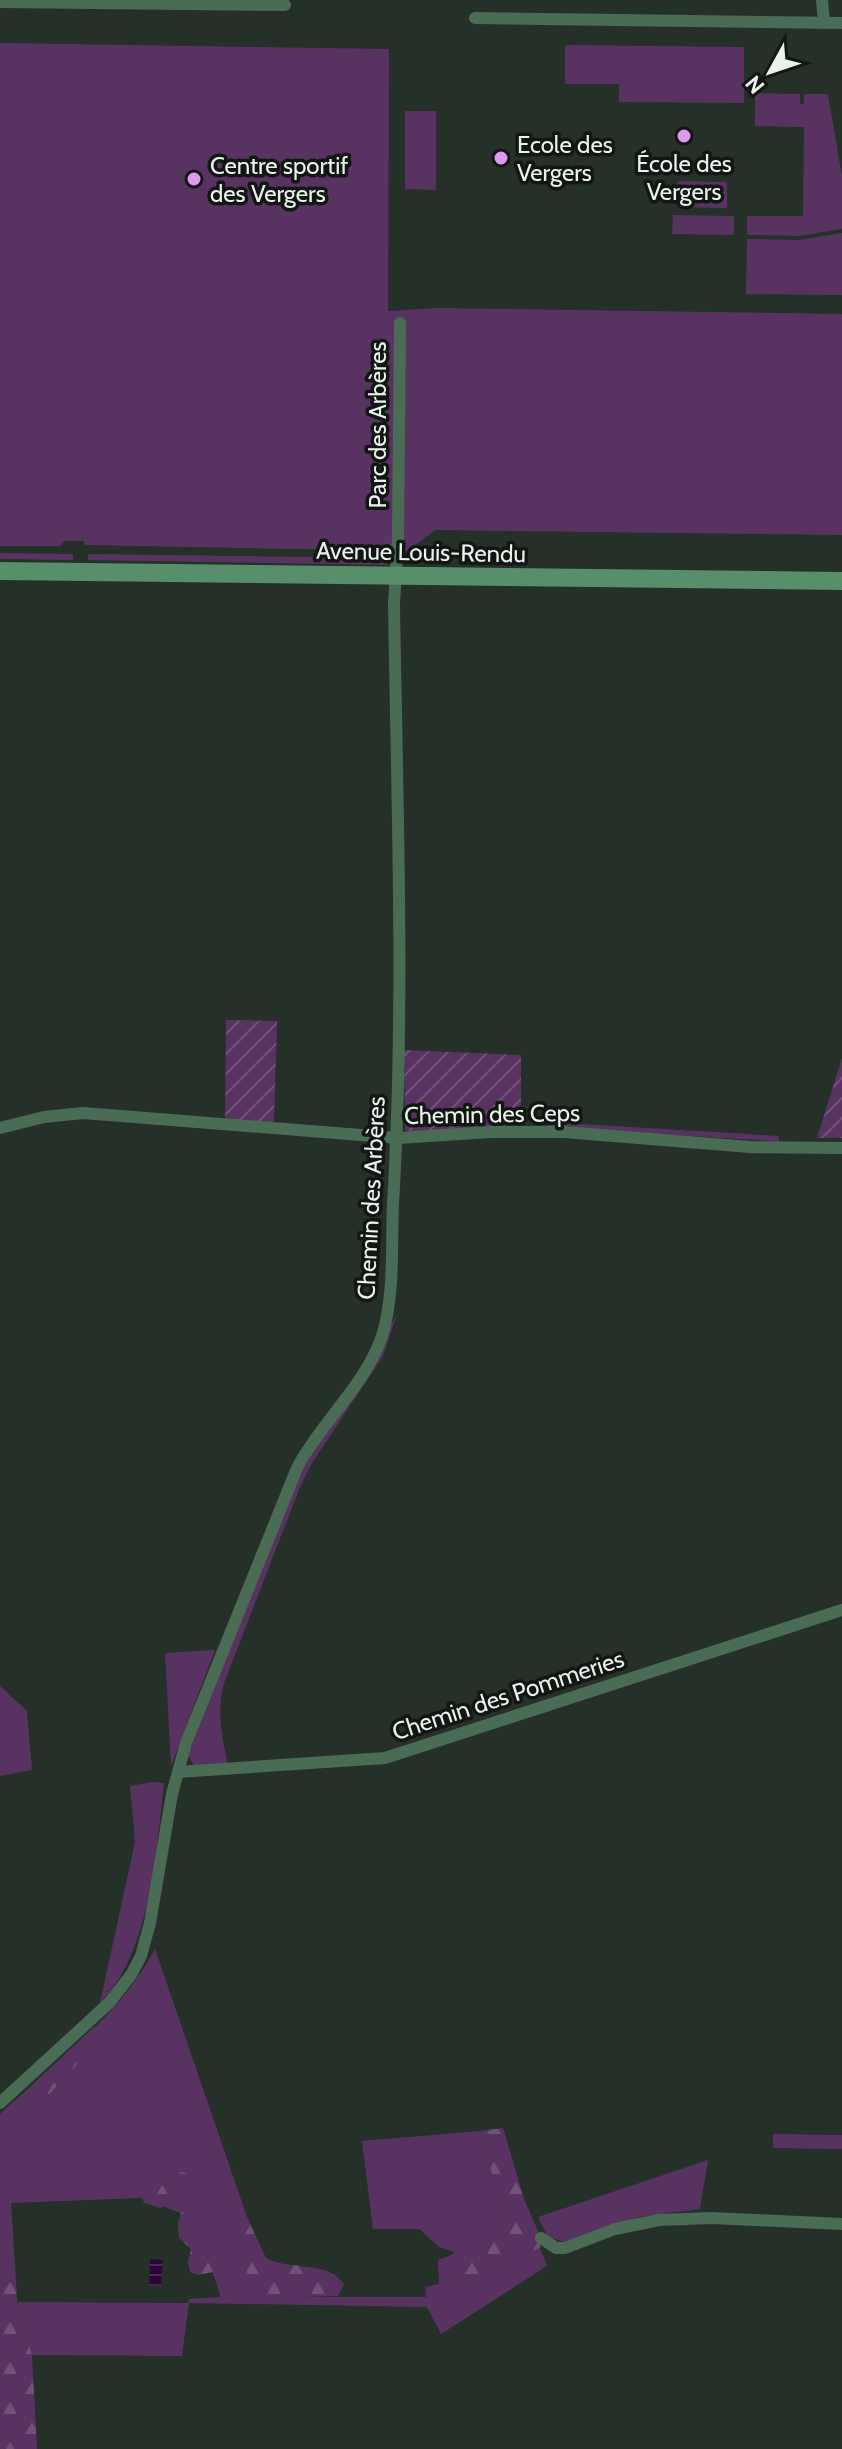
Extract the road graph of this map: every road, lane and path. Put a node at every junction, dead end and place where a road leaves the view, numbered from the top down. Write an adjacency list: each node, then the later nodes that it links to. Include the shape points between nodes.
1 (822, 0): 5 (street)
2 (0, 2): 3 (street)
3 (285, 5)
4 (475, 18): 5 (street)
5 (824, 23): 6 (street)
6 (842, 23)
7 (400, 323): 9 (street, Parc des Arbères)
8 (0, 571): 9 (main road, Avenue Louis-Rendu)
9 (395, 576): 10 (main road, Avenue Louis-Rendu); 12 (street, Chemin des Arbères)
10 (842, 581)
11 (0, 1128): 12 (street, Chemin des Ceps, via 83,1113)
12 (398, 1138): 13 (street, Chemin des Ceps, via 564,1132 750,1147); 15 (street, Chemin des Arbères, via 388,1310 381,1340 297,1468)
13 (842, 1148)
14 (842, 1610): 15 (street, Chemin des Pommeries, via 385,1758)
15 (178, 1772): 16 (street, Chemin des Arbères, via 150,1923 136,1965 109,2003)
16 (0, 2103)
17 (842, 2224): 18 (street, via 676,2219 631,2224 565,2248)
18 (541, 2238)

